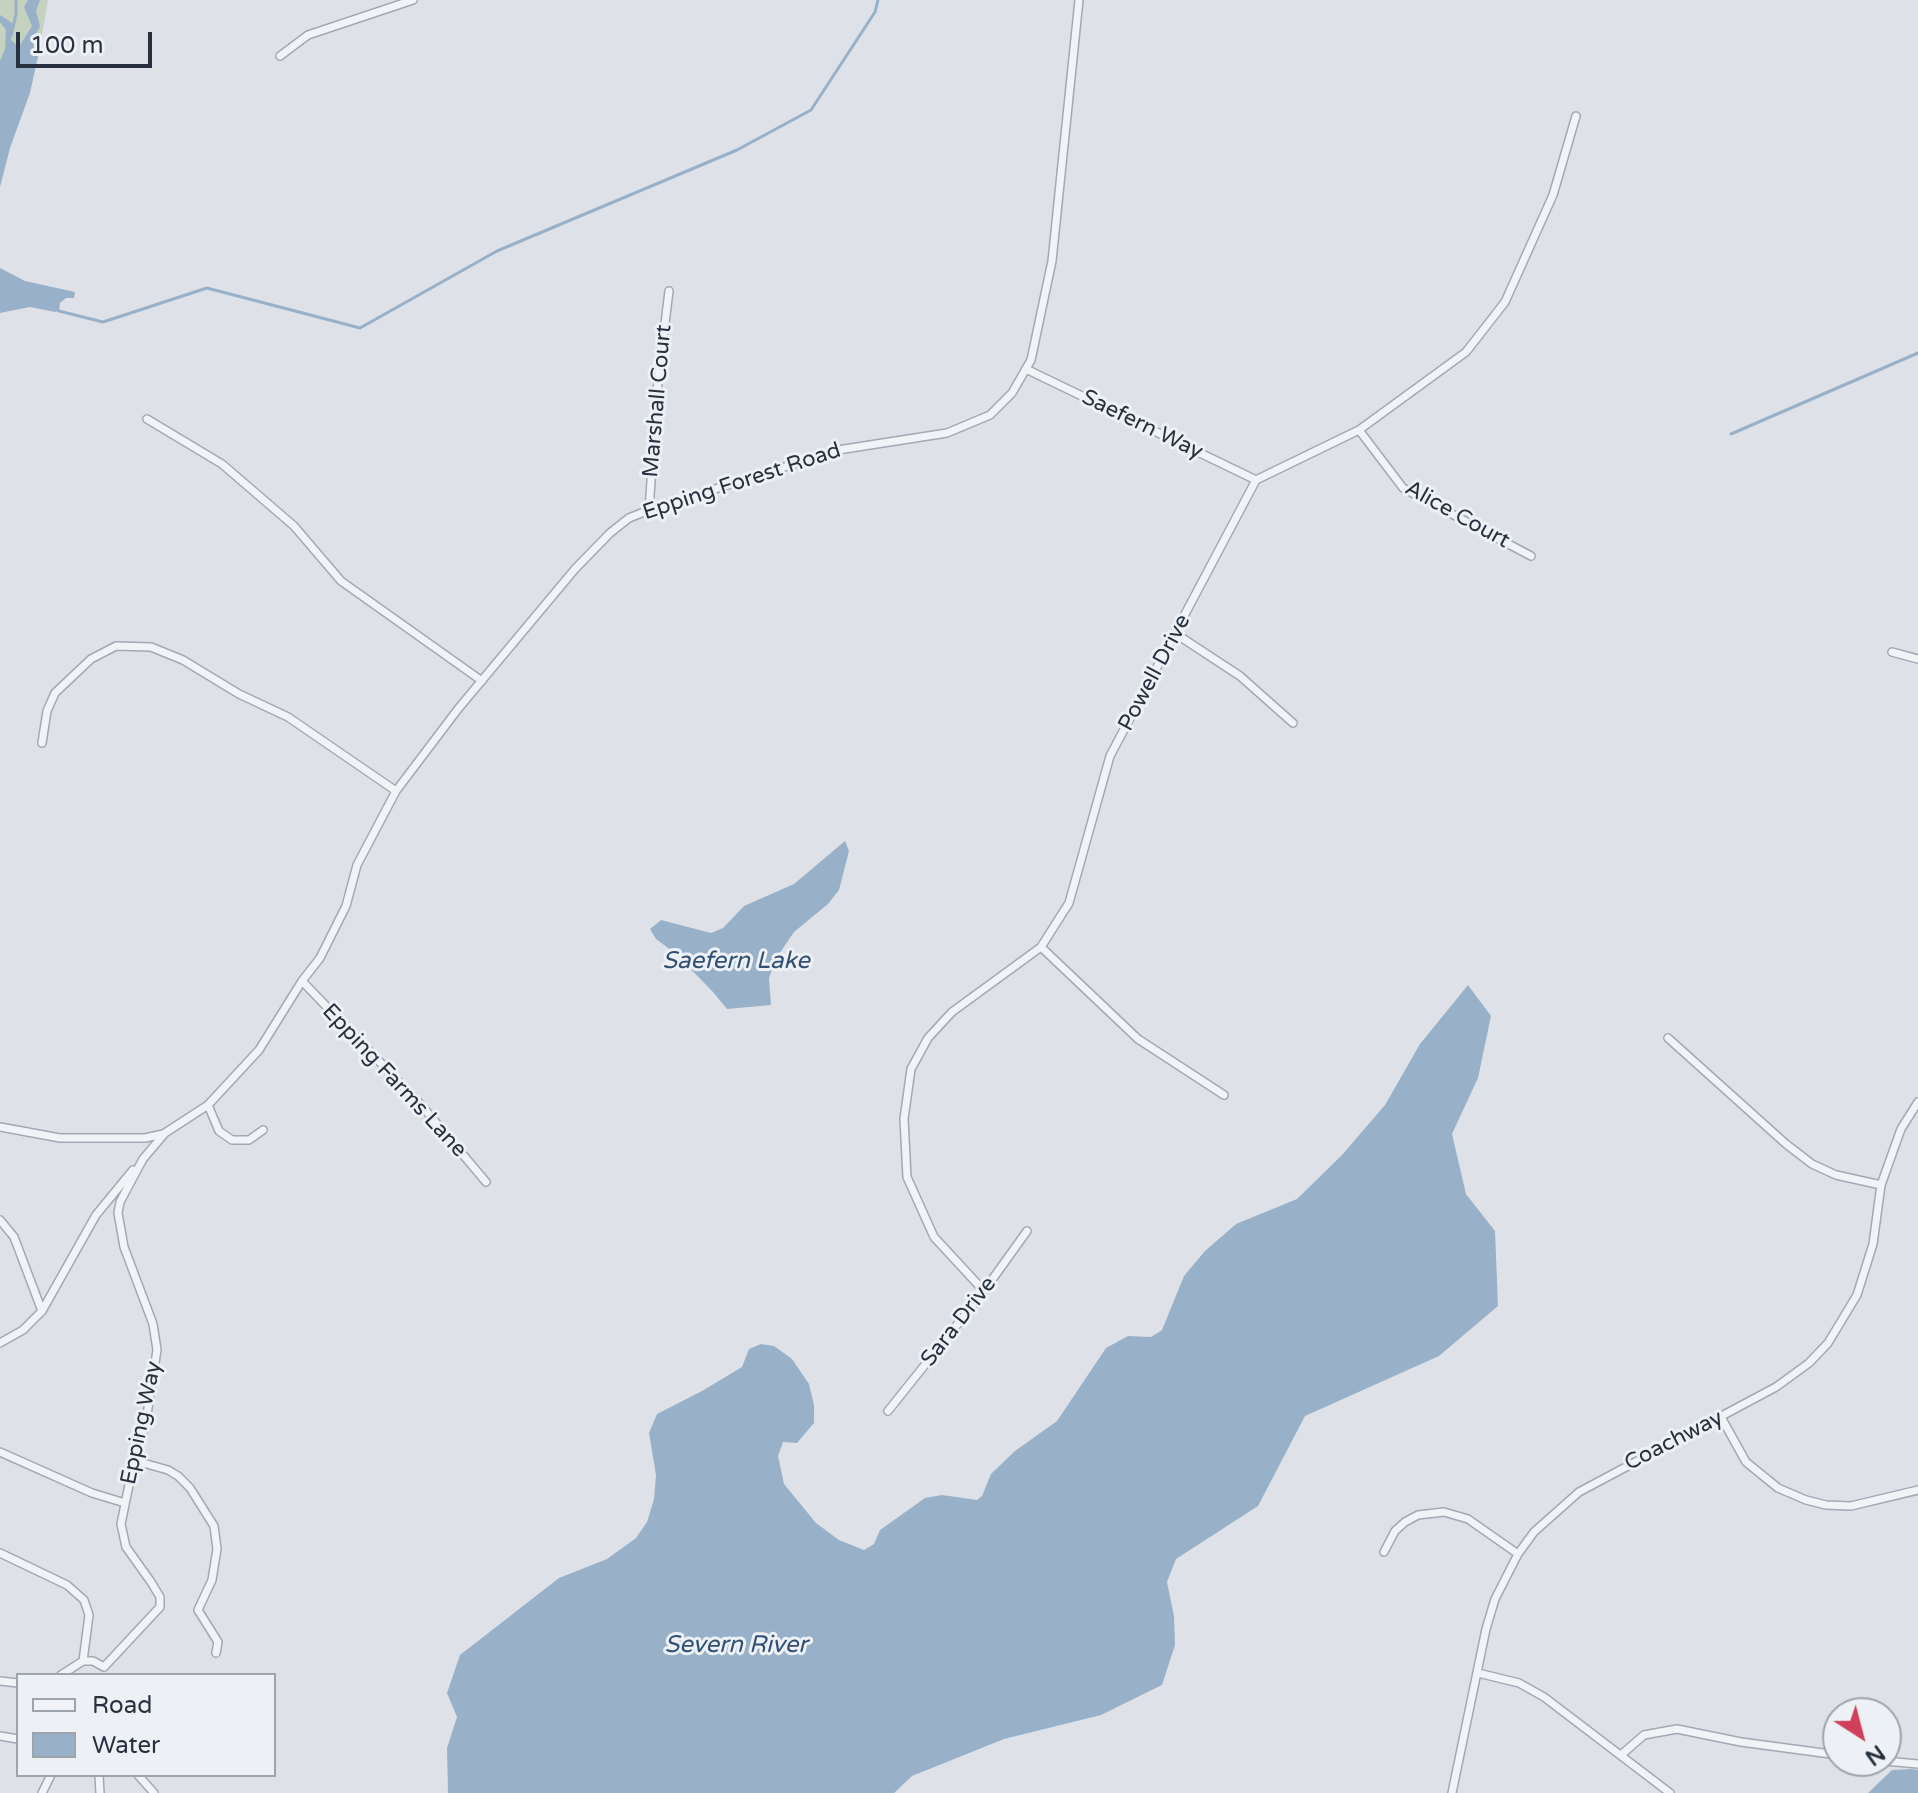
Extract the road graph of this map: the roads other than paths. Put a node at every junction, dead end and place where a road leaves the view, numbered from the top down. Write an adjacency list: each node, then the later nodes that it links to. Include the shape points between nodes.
1 (413, 0): 3 (street, via 308,35)
2 (1079, 0): 6 (street, Epping Forest Road, via 1052,261)
3 (280, 56)
4 (1576, 116): 8 (street, via 1553,195 1505,302 1466,352)
5 (669, 291): 10 (street, Marshall Court)
6 (1028, 370): 9 (street, Saefern Way); 10 (street, Epping Forest Road, via 997,410 947,433 838,450)
7 (147, 419): 15 (street, via 222,464 294,525 341,581)
8 (1359, 430): 9 (street); 11 (street, Alice Court, via 1403,488)
9 (1256, 480): 12 (street, Powell Drive)
10 (649, 510): 15 (street, Epping Forest Road, via 610,533)
11 (1531, 556)
12 (1176, 634): 16 (street, via 1240,676); 19 (street, Powell Drive, via 1110,756 1069,903)
13 (1892, 652): 14 (street)
14 (1918, 659)
15 (482, 681): 18 (street, Epping Forest Road)
16 (1293, 723)
17 (42, 743): 18 (street, via 55,693 91,659 116,646 151,647 288,717)
18 (396, 791): 20 (street, Epping Forest Road, via 357,865 346,906)
19 (1041, 947): 22 (street, via 1138,1039); 33 (street, Powell Drive, via 952,1012 928,1038 911,1069 904,1119 907,1177 934,1237)
20 (302, 981): 24 (street, Epping Way, via 259,1050); 29 (street, Epping Farms Lane, via 422,1106)
21 (1668, 1038): 30 (street, via 1812,1164)
22 (1224, 1095)
23 (1918, 1102): 30 (street, Coachway, via 1901,1129)
24 (208, 1105): 26 (street, via 219,1131 232,1140 249,1140); 27 (street, Epping Way)
25 (0, 1127): 27 (street, via 60,1138 145,1138)
26 (263, 1130)
27 (165, 1133): 28 (street, Epping Way)
28 (143, 1159): 34 (street, via 96,1215); 39 (street, Epping Way, via 118,1213 124,1247 157,1342)
29 (486, 1182)
30 (1881, 1185): 37 (street, Coachway, via 1873,1244 1841,1325 1809,1363)
31 (0, 1220): 34 (street, via 14,1237)
32 (1027, 1231): 33 (street, Sara Drive)
33 (984, 1291): 36 (street, Sara Drive)
34 (42, 1311): 35 (street)
35 (0, 1343)
36 (888, 1411)
37 (1721, 1417): 40 (street, via 1746,1462 1778,1488 1806,1500 1851,1506); 44 (street, Coachway, via 1579,1492 1534,1532)
38 (0, 1452): 41 (street)
39 (136, 1461): 41 (street, Epping Way); 45 (street, via 178,1476 214,1526 212,1580 198,1610 218,1642)
40 (1918, 1490)
41 (125, 1503): 47 (street, Epping Way, via 122,1536 156,1589 160,1607)
42 (1384, 1552): 44 (street, via 1405,1522 1444,1512 1468,1519)
43 (0, 1553): 46 (street, via 67,1585 84,1600 89,1615)
44 (1518, 1554): 49 (street, Coachway, via 1495,1599)
45 (216, 1653)
46 (83, 1661): 47 (street, via 93,1661); 48 (street)
47 (104, 1671)
48 (64, 1673)
49 (1478, 1673): 51 (street, via 1537,1692); 54 (street, Coachway)
50 (1822, 1753): 51 (street, via 1677,1729 1644,1735)
51 (1621, 1755): 55 (street)
52 (140, 1777): 53 (street)
53 (154, 1793)
54 (1452, 1793)
55 (1670, 1793)

